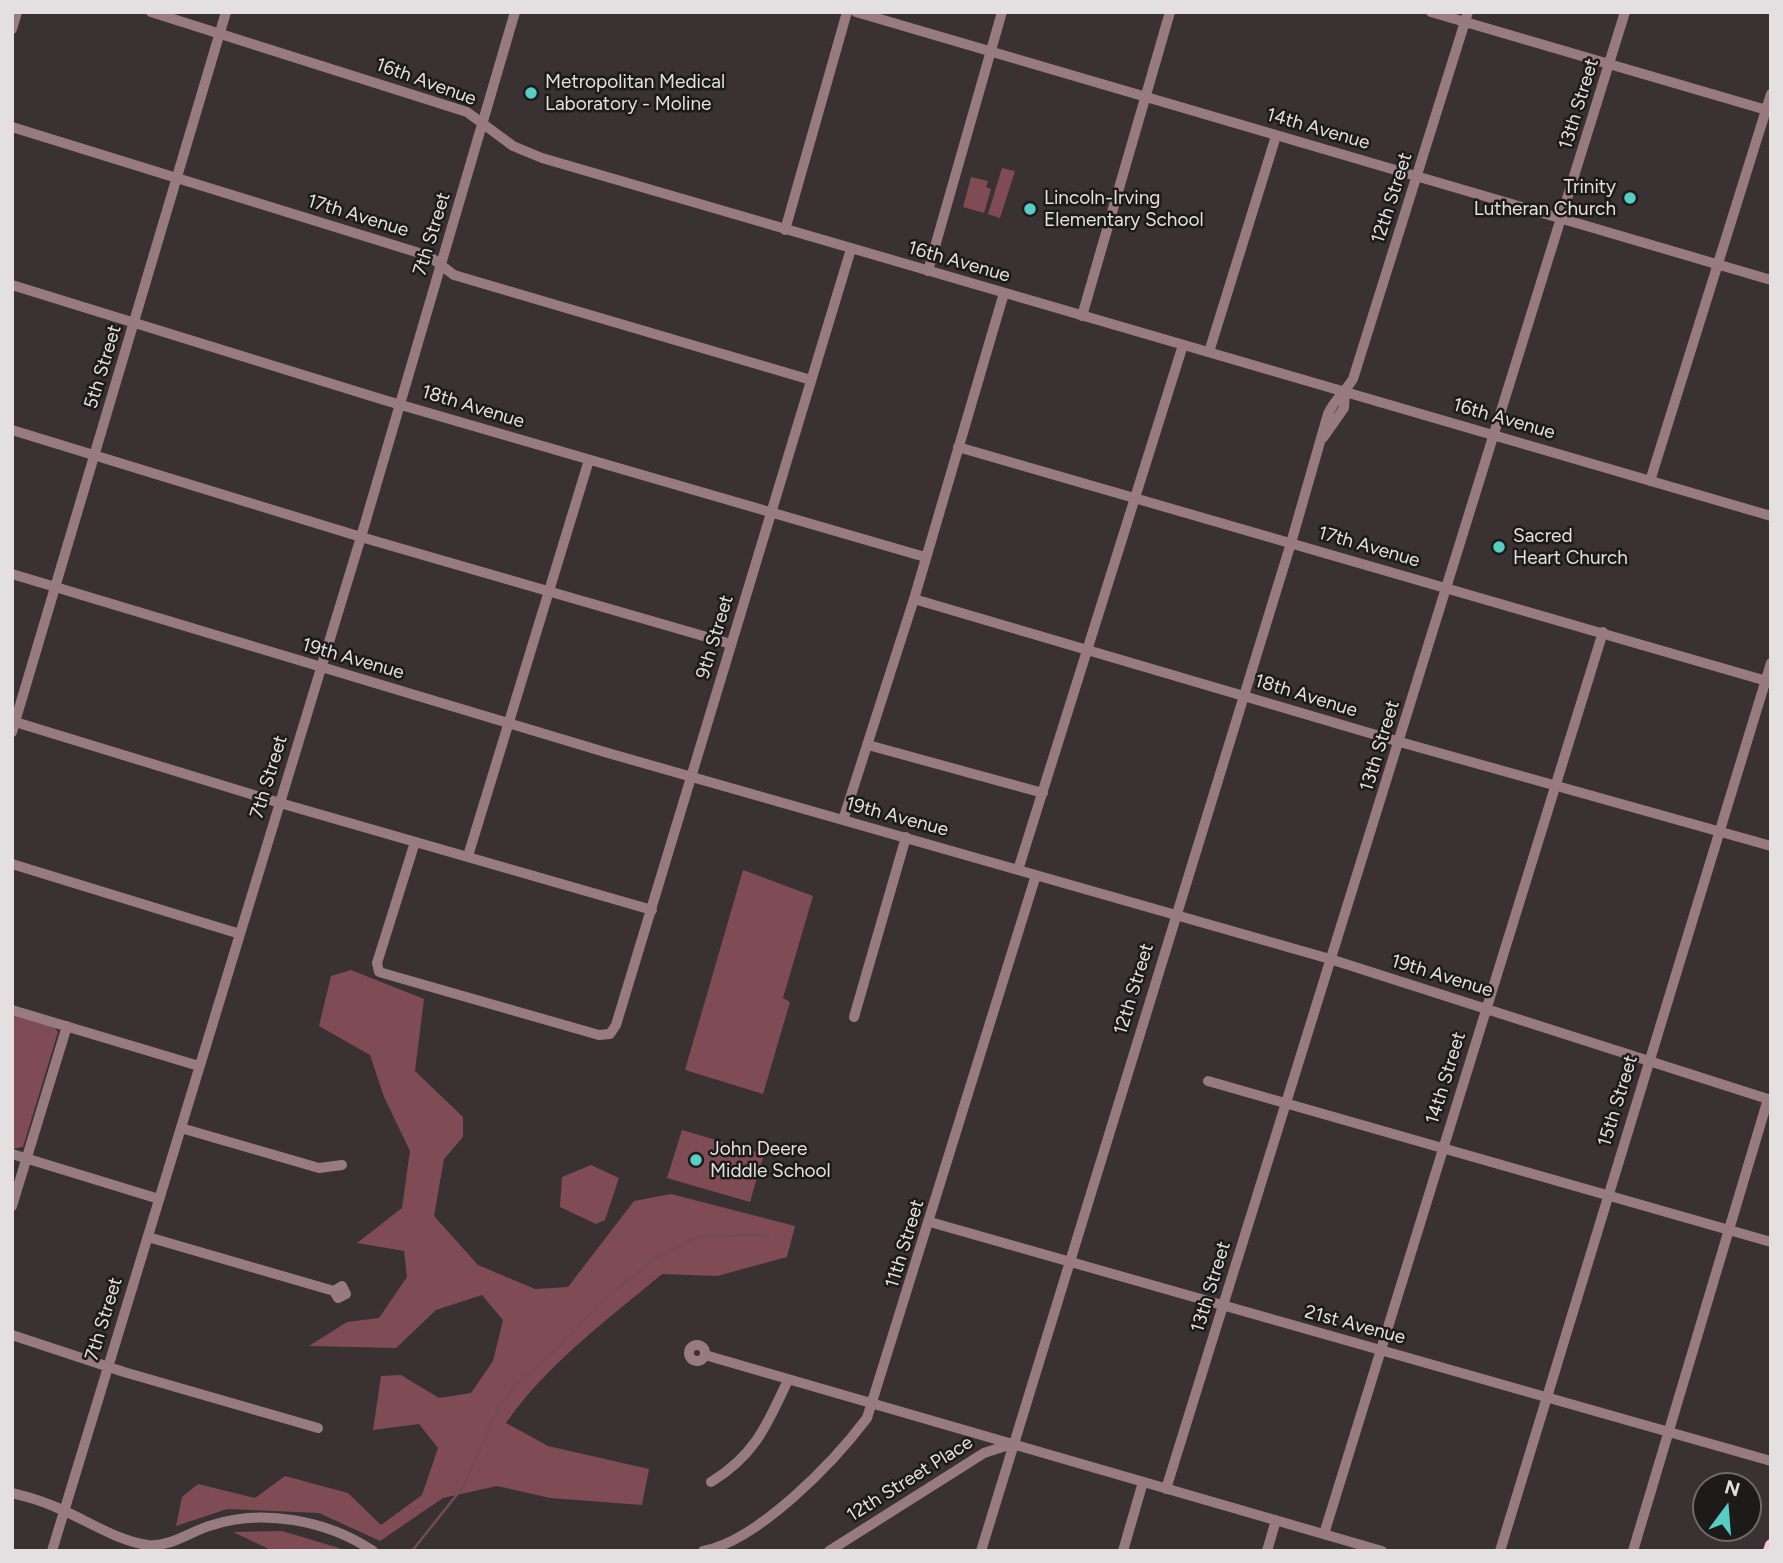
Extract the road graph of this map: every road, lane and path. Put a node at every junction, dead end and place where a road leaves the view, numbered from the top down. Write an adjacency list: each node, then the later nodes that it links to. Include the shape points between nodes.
1 (17, 12): 12 (street)
2 (151, 12): 13 (street, 16th Avenue)
3 (226, 12): 13 (street, 5th Street)
4 (515, 12): 19 (street, 7th Street)
5 (847, 12): 25 (street)
6 (856, 12): 14 (street, 14th Avenue)
7 (1002, 12): 14 (street)
8 (1170, 12): 17 (street)
9 (1431, 12): 11 (street)
10 (1625, 12): 15 (street, 13th Street)
11 (1466, 17): 15 (street); 22 (street, 12th Street)
12 (12, 29)
13 (219, 34): 19 (street, 16th Avenue, via 446,104); 23 (street, 5th Street)
14 (991, 52): 17 (street, 14th Avenue); 29 (street)
15 (1610, 64): 18 (street); 24 (street, 13th Street)
16 (1771, 94): 18 (street)
17 (1146, 96): 21 (street, 14th Avenue); 33 (street)
18 (1768, 110): 28 (street)
19 (483, 123): 25 (street, 16th Avenue, via 513,146 542,158); 27 (street, 7th Street)
20 (12, 127): 23 (street, 17th Avenue)
21 (1276, 136): 22 (street, 14th Avenue); 36 (street)
22 (1418, 176): 24 (street, 14th Avenue); 38 (street, 12th Street)
23 (177, 178): 27 (street, 17th Avenue, via 429,256); 34 (street, 5th Street)
24 (1561, 219): 28 (street, 14th Avenue); 41 (street, 13th Street)
25 (785, 230): 26 (street, 16th Avenue)
26 (851, 249): 29 (street, 16th Avenue); 37 (street, 9th Street)
27 (441, 265): 37 (street, 17th Avenue, via 454,275); 39 (street, 7th Street)
28 (1716, 265): 30 (street, 14th Avenue); 45 (street)
29 (928, 271): 32 (street, 16th Avenue)
30 (1771, 280)
31 (12, 285): 34 (street, 18th Avenue)
32 (1004, 293): 33 (street, 16th Avenue); 42 (street)
33 (1082, 316): 35 (street, 16th Avenue)
34 (135, 322): 39 (street, 18th Avenue); 43 (street, 5th Street)
35 (1182, 345): 36 (street, 16th Avenue); 46 (street)
36 (1209, 352): 38 (street, 16th Avenue)
37 (811, 380): 47 (street, 9th Street)
38 (1345, 392): 41 (street, 16th Avenue); 50 (street, 12th Street, via 1332,403)
39 (399, 404): 44 (street, 18th Avenue); 49 (street, 7th Street)
40 (12, 430): 43 (street)
41 (1494, 435): 45 (street, 16th Avenue); 54 (street, 13th Street)
42 (958, 447): 46 (street, 17th Avenue); 51 (street)
43 (95, 455): 49 (street); 53 (street, 5th Street)
44 (589, 460): 47 (street, 18th Avenue); 55 (street)
45 (1650, 481): 48 (street, 16th Avenue)
46 (1135, 498): 50 (street, 17th Avenue); 59 (street)
47 (771, 512): 51 (street, 18th Avenue); 58 (street, 9th Street)
48 (1771, 516)
49 (361, 537): 55 (street); 61 (street, 7th Street)
50 (1292, 543): 54 (street, 17th Avenue); 63 (street, 12th Street)
51 (925, 557): 56 (street)
52 (12, 574): 53 (street, 19th Avenue)
53 (55, 587): 61 (street, 19th Avenue); 65 (street, 5th Street)
54 (1445, 588): 57 (street, 17th Avenue); 66 (street, 13th Street)
55 (549, 591): 58 (street); 64 (street)
56 (914, 599): 59 (street, 18th Avenue); 67 (street)
57 (1603, 632): 62 (street, 17th Avenue); 69 (street, 14th Street)
58 (732, 644): 68 (street, 9th Street)
59 (1088, 650): 63 (street, 18th Avenue); 70 (street)
60 (1771, 663): 62 (street, 15th Street)
61 (320, 668): 64 (street, 19th Avenue); 71 (street, 7th Street)
62 (1768, 681): 73 (street, 15th Street)
63 (1243, 695): 66 (street, 18th Avenue); 82 (street, 12th Street)
64 (508, 723): 68 (street, 19th Avenue); 77 (street)
65 (13, 725): 71 (street)
66 (1400, 742): 69 (street, 18th Avenue); 84 (street, 13th Street)
67 (868, 745): 70 (street); 72 (street)
68 (692, 776): 72 (street, 19th Avenue); 81 (street, 9th Street)
69 (1555, 785): 73 (street, 18th Avenue); 85 (street, 14th Street)
70 (1043, 793): 79 (street)
71 (280, 803): 75 (street); 83 (street, 7th Street)
72 (843, 820): 74 (street, 19th Avenue)
73 (1719, 831): 76 (street, 18th Avenue); 89 (street, 15th Street)
74 (906, 837): 79 (street, 19th Avenue); 87 (street)
75 (415, 842): 77 (street); 81 (street, 9th Street, via 377,963 379,972 599,1035 610,1034)
76 (1771, 846)
77 (468, 856): 81 (street)
78 (12, 864): 83 (street)
79 (1018, 870): 80 (street, 19th Avenue)
80 (1036, 875): 82 (street, 19th Avenue); 102 (street, 11th Street)
81 (652, 910)
82 (1175, 915): 84 (street, 19th Avenue); 106 (street, 12th Street)
83 (240, 934): 90 (street, 7th Street)
84 (1330, 959): 85 (street, 19th Avenue); 93 (street, 13th Street)
85 (1486, 1008): 89 (street, 19th Avenue); 95 (street, 14th Street)
86 (12, 1010): 88 (street)
87 (854, 1017)
88 (66, 1026): 90 (street); 97 (street)
89 (1648, 1061): 92 (street, 19th Avenue); 99 (street, 15th Street)
90 (199, 1066): 94 (street, 7th Street)
91 (1208, 1081): 93 (street)
92 (1770, 1099): 103 (street)
93 (1286, 1103): 95 (street); 108 (street, 13th Street)
94 (181, 1128): 98 (street, via 318,1168); 100 (street, 7th Street)
95 (1443, 1148): 99 (street); 110 (street, 14th Street)
96 (12, 1154): 97 (street)
97 (27, 1158): 100 (street); 101 (street)
98 (342, 1165)
99 (1607, 1195): 103 (street); 114 (street, 15th Street)
100 (159, 1199): 104 (street, 7th Street)
101 (12, 1206)
102 (930, 1222): 106 (street, 21st Avenue); 115 (street, 11th Street)
103 (1728, 1229): 105 (street); 117 (street)
104 (148, 1237): 107 (street); 112 (street, 7th Street)
105 (1771, 1242)
106 (1069, 1262): 108 (street, 21st Avenue); 118 (street, 12th Street)
107 (334, 1291)
108 (1223, 1306): 110 (street, 21st Avenue); 122 (street, 13th Street)
109 (12, 1335): 112 (street)
110 (1380, 1349): 114 (street, 21st Avenue); 126 (street, 14th Street)
111 (705, 1355): 113 (street)
112 (108, 1366): 116 (street); 124 (street, 7th Street)
113 (788, 1380): 115 (street); 120 (street, via 760,1439)
114 (1548, 1397): 117 (street, 21st Avenue); 137 (street, 15th Street)
115 (874, 1404): 118 (street); 131 (street, 11th Street, via 843,1449 807,1485 728,1544)
116 (318, 1428)
117 (1668, 1431): 119 (street, 21st Avenue); 138 (street)
118 (1012, 1444): 121 (street); 132 (street, 12th Street Place, via 984,1453); 133 (street, 12th Street)
119 (1771, 1461)
120 (711, 1482)
121 (1143, 1482): 122 (street); 134 (street)
122 (1167, 1489): 125 (street)
123 (12, 1493): 124 (street)
124 (64, 1511): 128 (street); 129 (street, 7th Street)
125 (1276, 1520): 126 (street); 135 (street)
126 (1324, 1534): 136 (street)
127 (1771, 1545): 139 (main road)
128 (156, 1548): 130 (street, via 227,1520 265,1517 333,1531)
129 (52, 1551)
130 (373, 1551)
131 (703, 1551)
132 (829, 1551)
133 (981, 1551)
134 (1123, 1551)
135 (1267, 1551)
136 (1382, 1551)
137 (1500, 1551)
138 (1633, 1551)
139 (1769, 1551)

